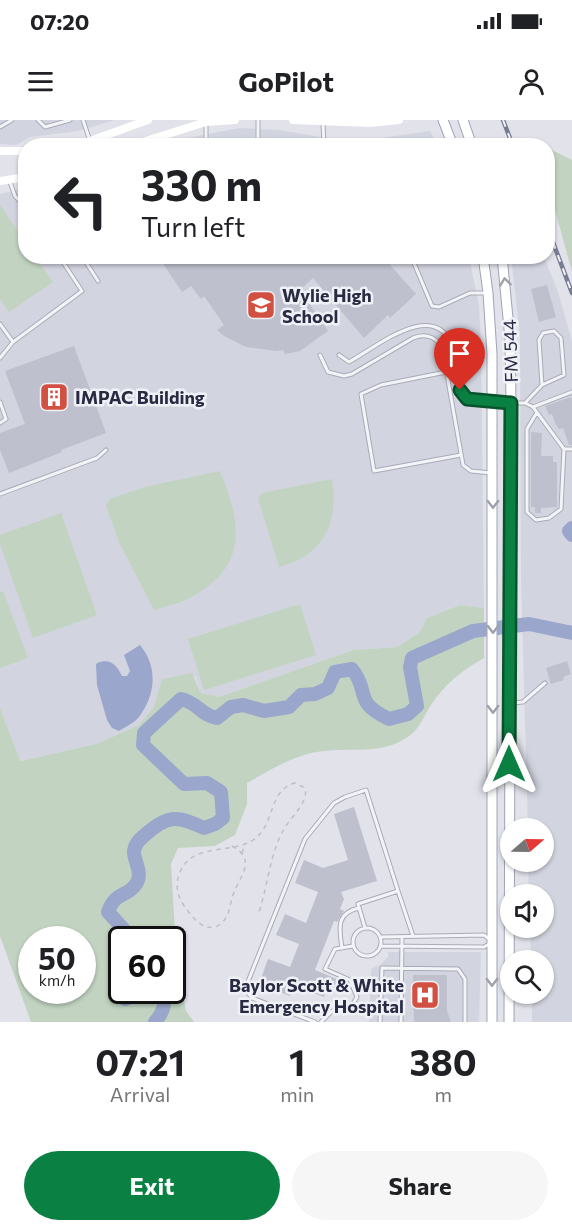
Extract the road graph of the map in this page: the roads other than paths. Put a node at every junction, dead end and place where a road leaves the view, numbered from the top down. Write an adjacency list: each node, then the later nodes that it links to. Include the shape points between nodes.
1 (12, 120): 14 (lane)
2 (38, 120): 3 (lane, via 45,127)
3 (70, 120)
4 (83, 120): 15 (lane)
5 (148, 120): 16 (main road)
6 (235, 120): 12 (main road)
7 (258, 120): 19 (lane)
8 (293, 120): 13 (main road)
9 (399, 120): 13 (main road)
10 (443, 120): 21 (main road)
11 (462, 120): 22 (main road)
12 (205, 121): 17 (main road); 18 (lane)
13 (323, 121): 20 (lane)
14 (0, 127)
15 (89, 138)
16 (103, 138)
17 (154, 138)
18 (206, 138)
19 (258, 138)
20 (324, 138)
21 (450, 138)
22 (469, 138)
23 (0, 151): 24 (main road)
24 (18, 151)
25 (5, 181): 26 (lane)
26 (18, 199)
27 (64, 264): 35 (lane, via 82,291)
28 (87, 264): 32 (lane)
29 (414, 264): 33 (lane, via 432,306 439,307 470,293)
30 (484, 264): 33 (main road, FM 544 / FM 544)
31 (503, 264): 44 (main road, FM 544 / FM 544, one-way to 31)
32 (98, 281)
33 (488, 293): 43 (main road, FM 544 / FM 544)
34 (0, 324): 35 (lane)
35 (13, 342): 38 (lane)
36 (320, 355): 39 (lane, via 328,372 344,376 413,338 426,335 441,346)
37 (339, 355): 43 (lane, via 349,362 408,328 426,324 437,327 448,337 454,351 460,390 467,399)
38 (0, 358)
39 (446, 372): 52 (lane); 52 (lane, via 381,385 361,394 374,471)
40 (542, 385): 40 (lane, via 539,340 543,333 554,331 561,338 564,375); 45 (lane)
41 (572, 392): 46 (lane)
42 (0, 402): 48 (lane, via 6,419)
43 (492, 403): 44 (main road); 53 (main road, FM 544 / FM 544)
44 (511, 403): 45 (lane); 56 (main road, FM 544 / FM 544)
45 (525, 403): 46 (lane)
46 (533, 407): 47 (lane)
47 (536, 414): 49 (lane); 49 (lane, via 527,429 527,512 536,520 549,518 561,509)
48 (0, 423)
49 (564, 449): 50 (lane)
50 (572, 449)
51 (105, 450): 54 (lane, via 97,458)
52 (460, 455): 53 (lane, via 467,469)
53 (493, 473): 63 (main road, FM 544 / FM 544, one-way to 63)
54 (0, 494)
55 (545, 683): 56 (lane, via 523,702)
56 (510, 703): 64 (main road, FM 544 / FM 544)
57 (398, 891): 58 (lane, via 358,904); 60 (lane); 70 (lane, via 366,790 339,799 300,848 245,989 252,998)
58 (359, 908): 59 (lane); 68 (lane, via 344,915 339,929)
59 (365, 928): 61 (lane, via 375,930); 65 (lane, via 354,936)
60 (413, 936): 62 (lane); 63 (lane, via 484,935)
61 (381, 937): 62 (lane); 66 (lane)
62 (402, 937): 67 (lane)
63 (492, 941): 64 (main road); 67 (lane, via 484,947); 75 (main road, FM 544 / FM 544, one-way to 75)
64 (509, 942): 76 (main road, FM 544 / FM 544)
65 (353, 946): 66 (lane, via 358,954 367,957 376,954); 68 (lane)
66 (381, 946): 67 (lane)
67 (402, 946): 69 (lane)
68 (342, 948): 71 (lane, via 335,949 325,969 350,980 357,997 351,1007 332,1011)
69 (401, 969): 72 (lane, via 382,968); 73 (lane); 74 (lane, via 458,969 465,979)
70 (315, 1022)
71 (321, 1022)
72 (380, 1022)
73 (401, 1022)
74 (465, 1022)
75 (492, 1022)
76 (509, 1022)

